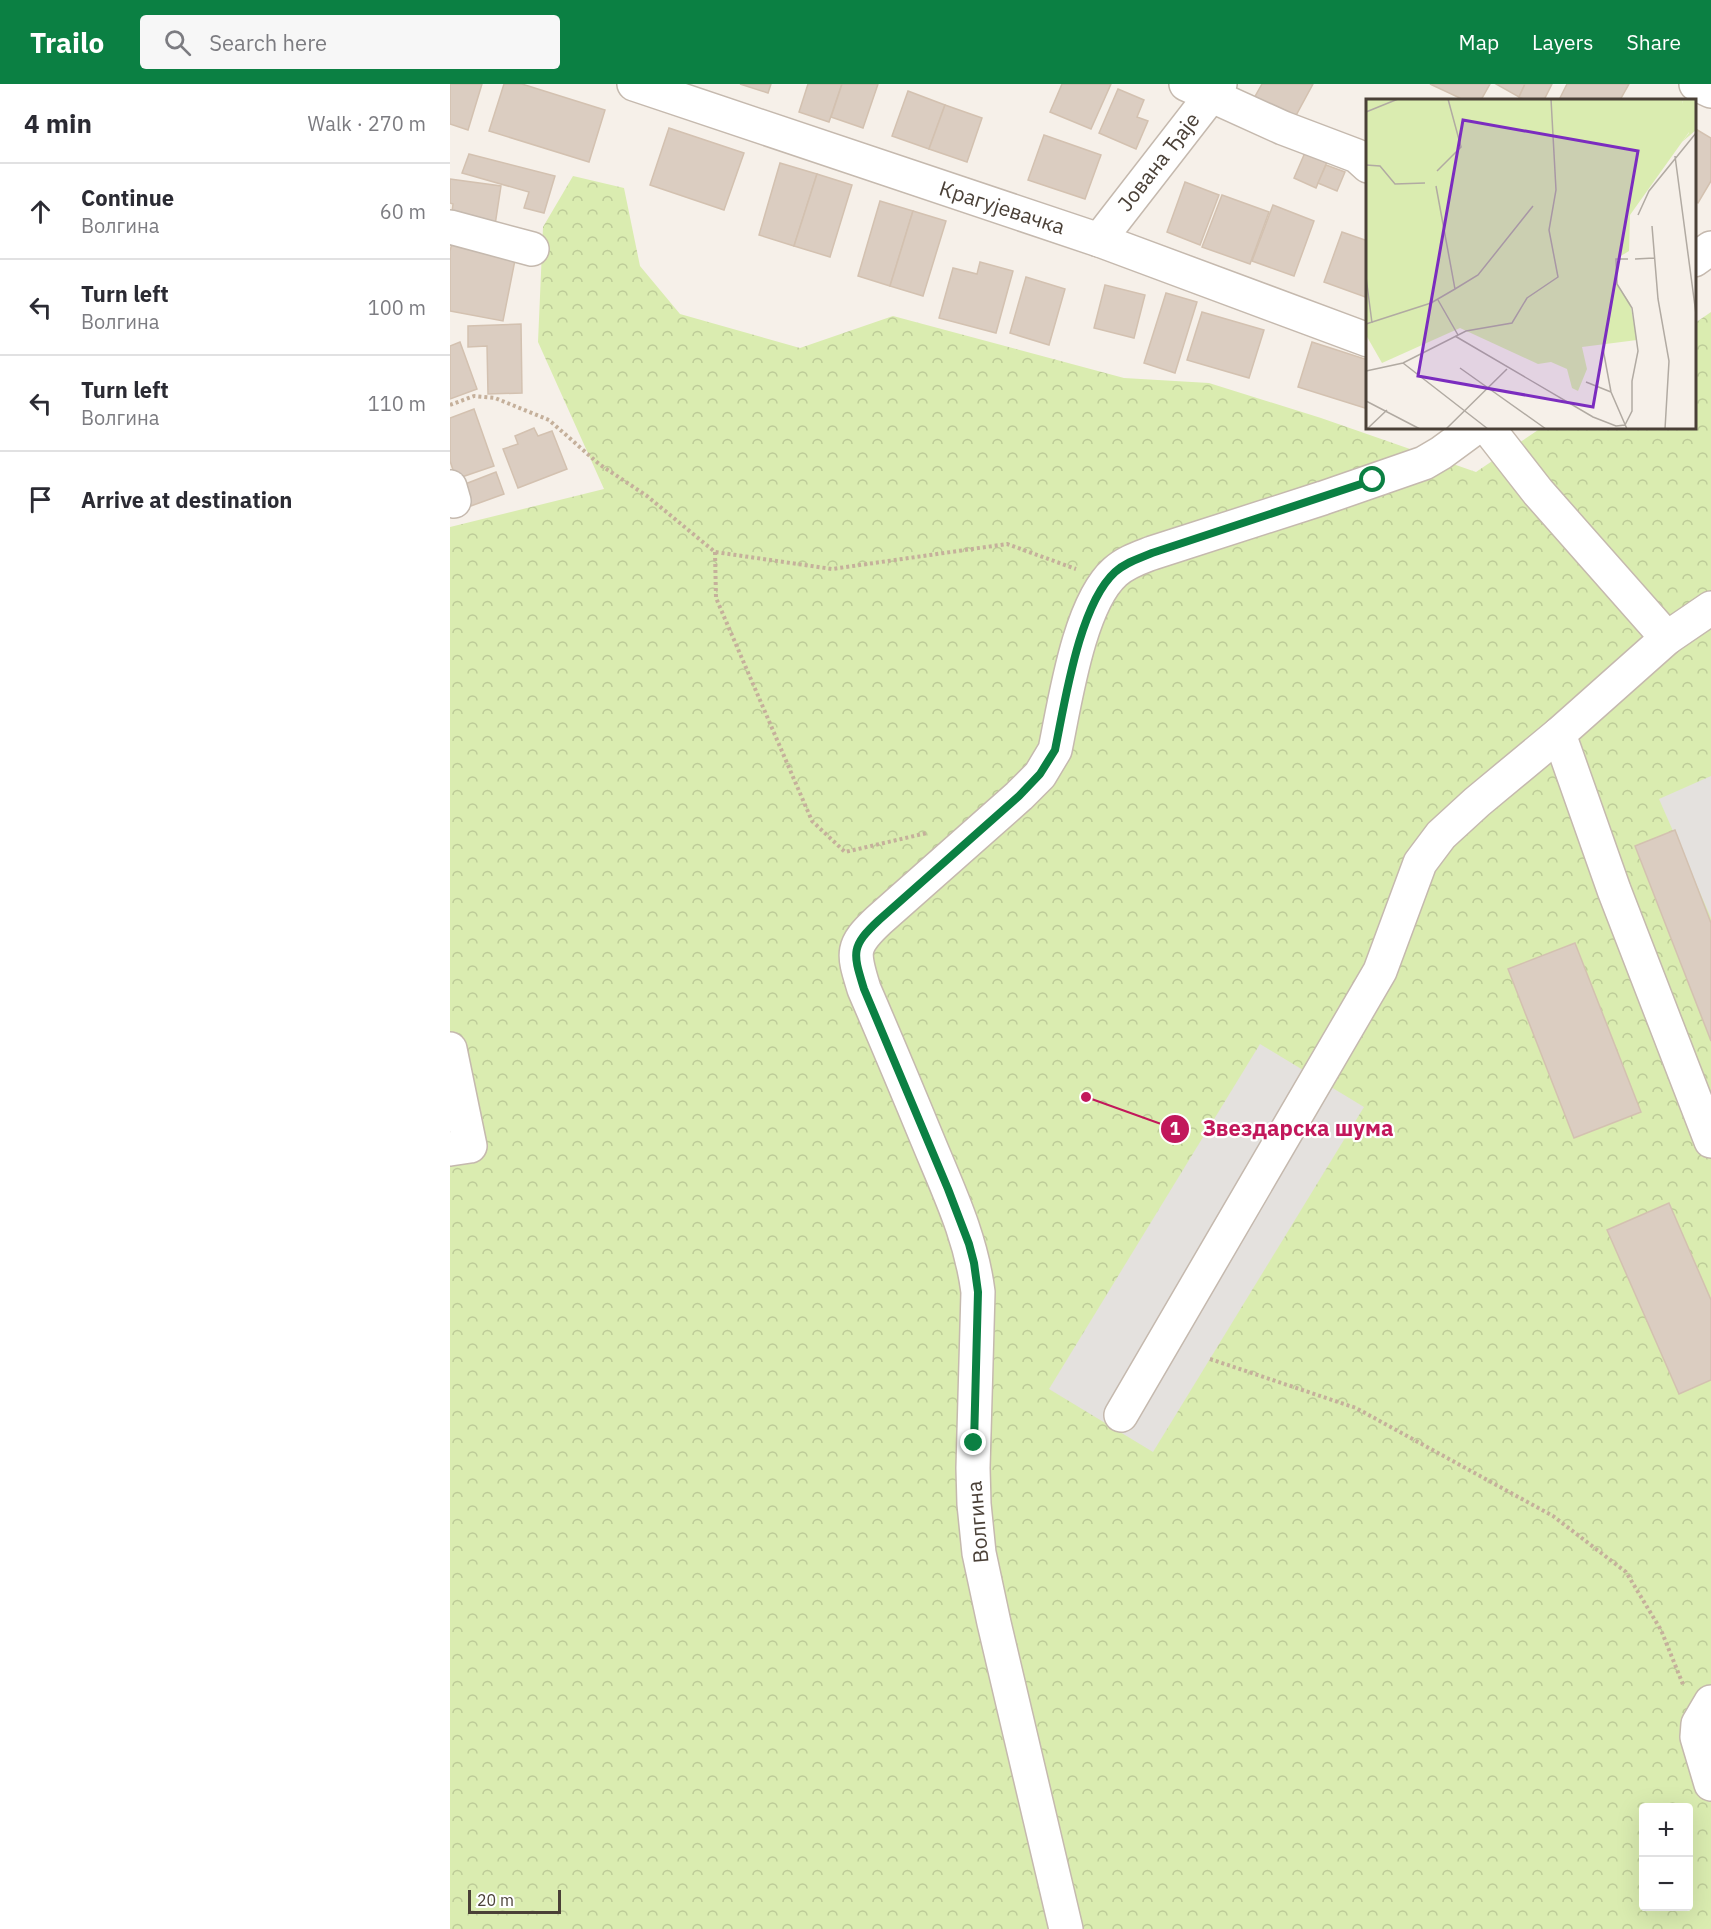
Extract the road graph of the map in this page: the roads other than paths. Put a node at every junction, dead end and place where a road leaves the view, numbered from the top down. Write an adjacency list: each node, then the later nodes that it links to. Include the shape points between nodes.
1 (634, 84): 7 (street, Крагујевачка)
2 (1696, 84): 4 (street)
3 (1205, 88): 5 (street, via 1283,128 1358,156); 7 (street, Јована Ђаје)
4 (1711, 91)
5 (1366, 164)
6 (450, 227): 9 (street)
7 (1099, 240): 11 (street, Крагујевачка)
8 (1711, 248): 10 (street)
9 (532, 249)
10 (1696, 259)
11 (1366, 339)
12 (1474, 429): 23 (street, Волгина, via 1424,463 1152,553 1114,573 1094,603 1081,634 1049,762 1019,796 862,935 857,945 855,955 864,989 948,1189 974,1263 978,1292 974,1504 979,1553)
13 (1489, 429): 15 (street, via 1538,492)
14 (1711, 608): 15 (street)
15 (1667, 638): 16 (street)
16 (1559, 734): 18 (street, via 1614,890); 20 (street, via 1441,835 1420,863 1380,971)
17 (450, 1049): 19 (street)
18 (1711, 1141)
19 (460, 1148)
20 (1121, 1415)
21 (1705, 1713): 22 (street, via 1699,1744)
22 (1711, 1784)
23 (1066, 1929)

